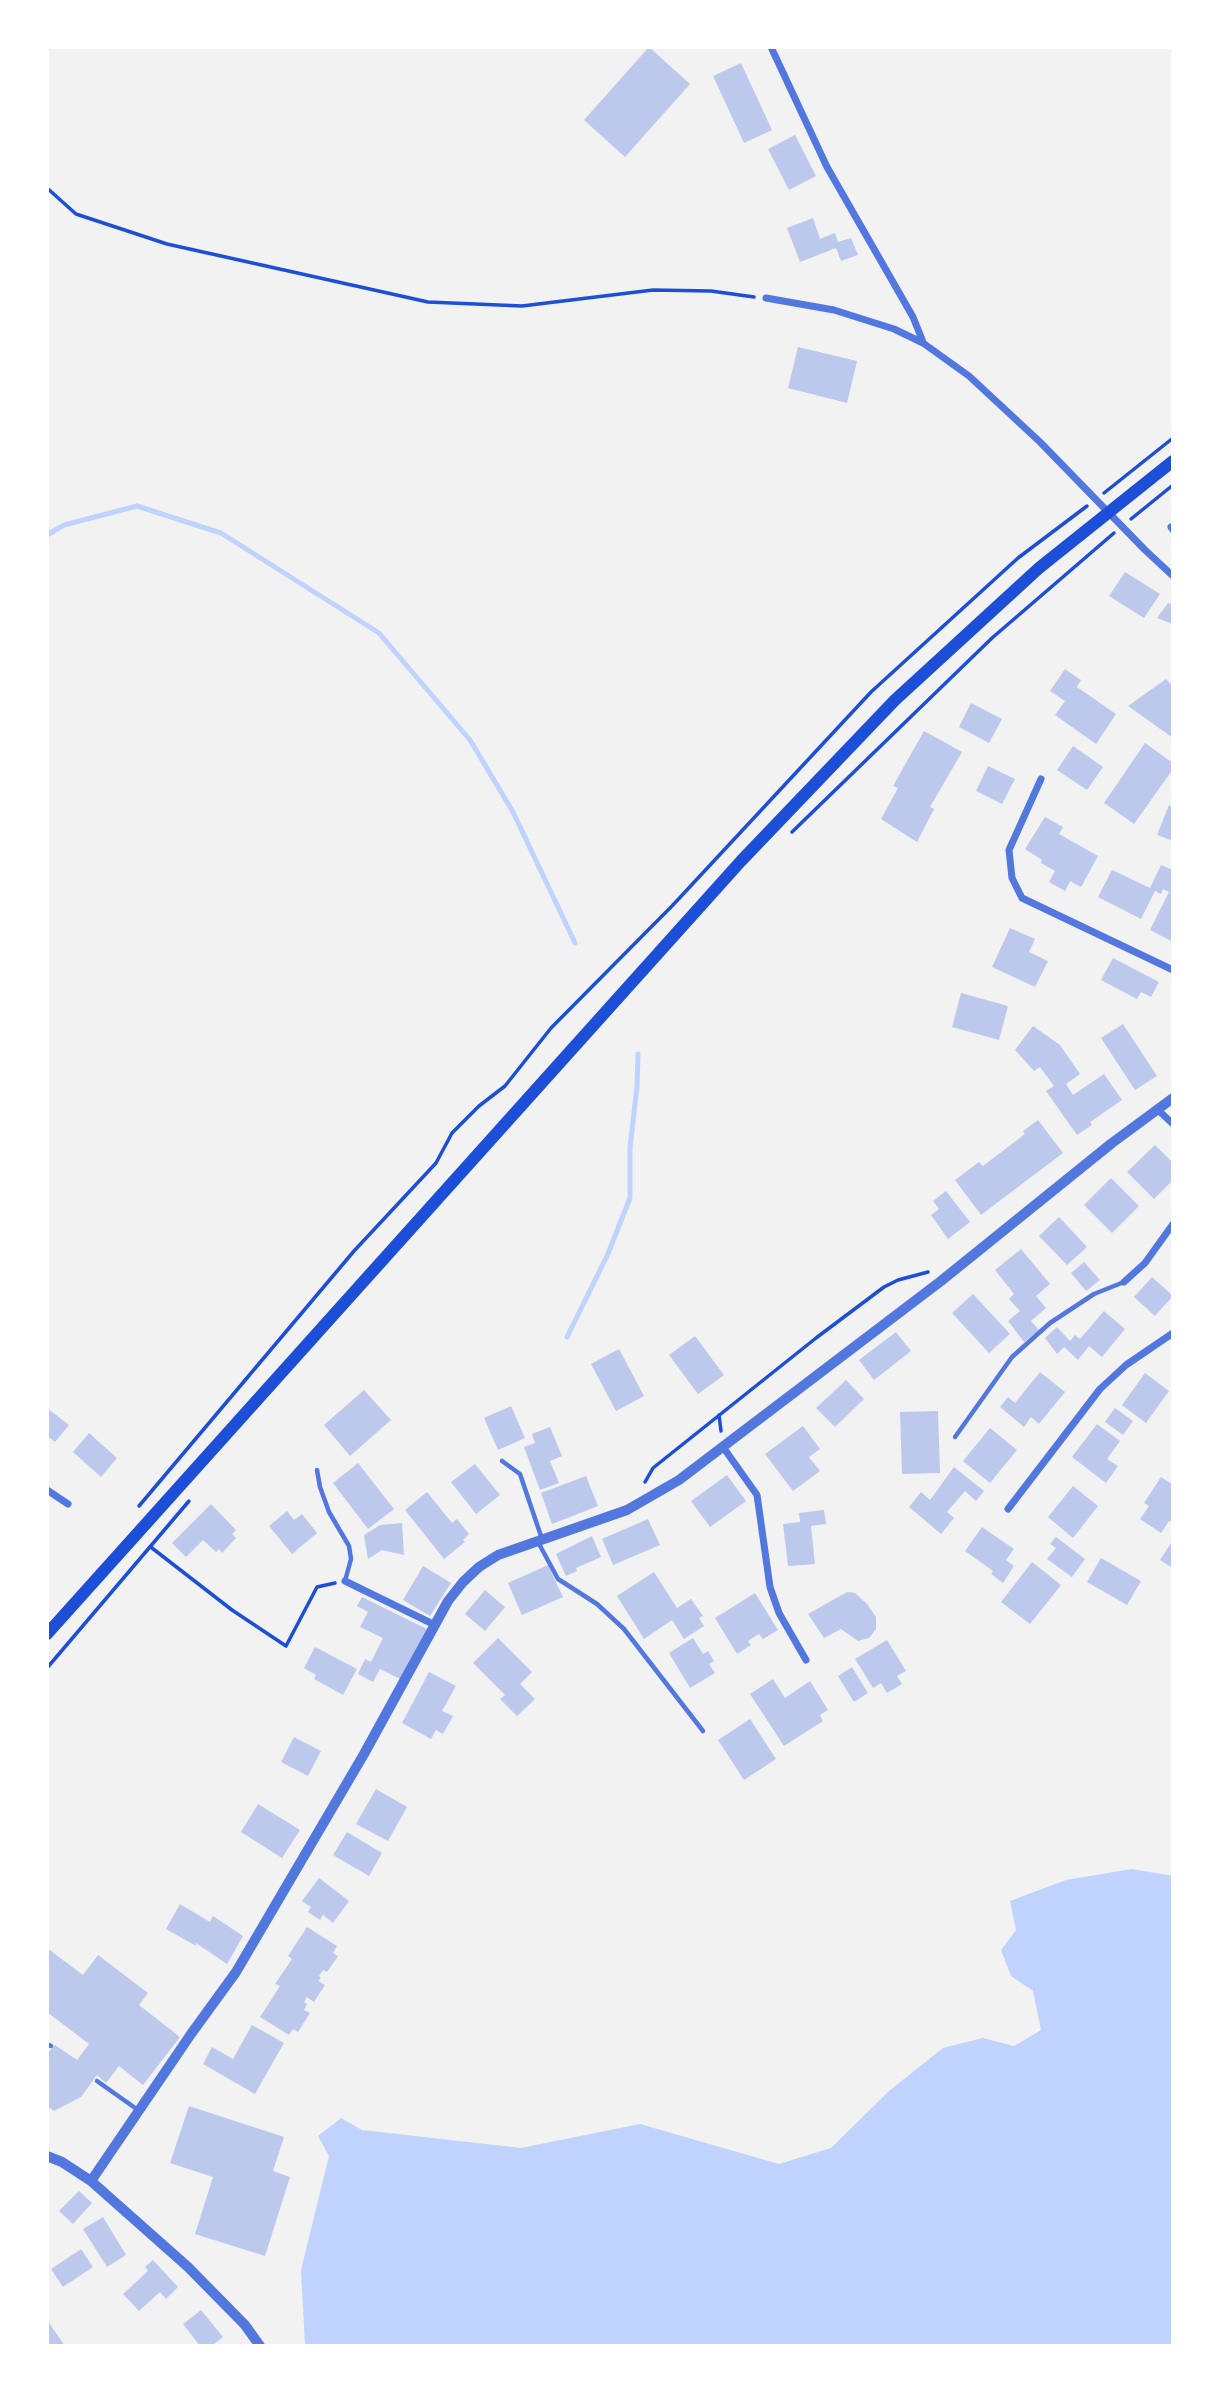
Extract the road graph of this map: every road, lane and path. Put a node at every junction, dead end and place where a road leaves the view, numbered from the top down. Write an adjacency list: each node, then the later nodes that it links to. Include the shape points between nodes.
1 (771, 47): 4 (street, via 827,167)
2 (47, 188): 3 (path, via 76,214 167,244 428,302 522,306 653,290)
3 (766, 298): 4 (street, via 834,310)
4 (923, 342): 9 (street, via 969,376)
5 (1173, 461): 33 (main road, via 1018,586 895,700 741,861)
6 (1173, 485): 7 (path)
7 (1127, 522)
8 (1116, 531): 11 (path, via 992,638)
9 (1173, 576)
10 (1041, 779): 12 (street, via 1009,850 1012,878 1022,898)
11 (787, 837)
12 (1173, 970)
13 (1173, 1098): 14 (street)
14 (1157, 1109): 15 (street); 17 (street)
15 (1173, 1124)
16 (1173, 1224): 18 (street, via 1145,1263)
17 (941, 1281): 21 (street); 25 (path, via 929,1272 884,1287 653,1468)
18 (1124, 1282): 20 (lane, via 1094,1294 1050,1323 1012,1357)
19 (1173, 1334): 28 (street, via 1126,1365 1100,1390)
20 (955, 1437)
21 (723, 1447): 29 (street, via 652,1497); 34 (street, via 757,1495 770,1587)
22 (502, 1461): 29 (lane, via 520,1474)
23 (317, 1470): 31 (lane, via 329,1512 349,1546)
24 (47, 1490): 27 (street)
25 (640, 1491)
26 (190, 1500): 30 (path)
27 (68, 1504)
28 (1008, 1509)
29 (540, 1541): 32 (street, via 498,1555 479,1567 448,1601); 36 (lane, via 558,1579 597,1604 624,1629)
30 (150, 1548): 31 (path, via 286,1646 317,1587); 35 (path)
31 (345, 1581): 32 (street)
32 (435, 1625): 38 (street, via 236,1972)
33 (47, 1634)
34 (806, 1660)
35 (47, 1668)
36 (703, 1731)
37 (97, 2081): 38 (lane)
38 (139, 2110): 40 (street)
39 (47, 2156): 40 (street)
40 (91, 2181): 41 (street, via 188,2267)
41 (260, 2346)

